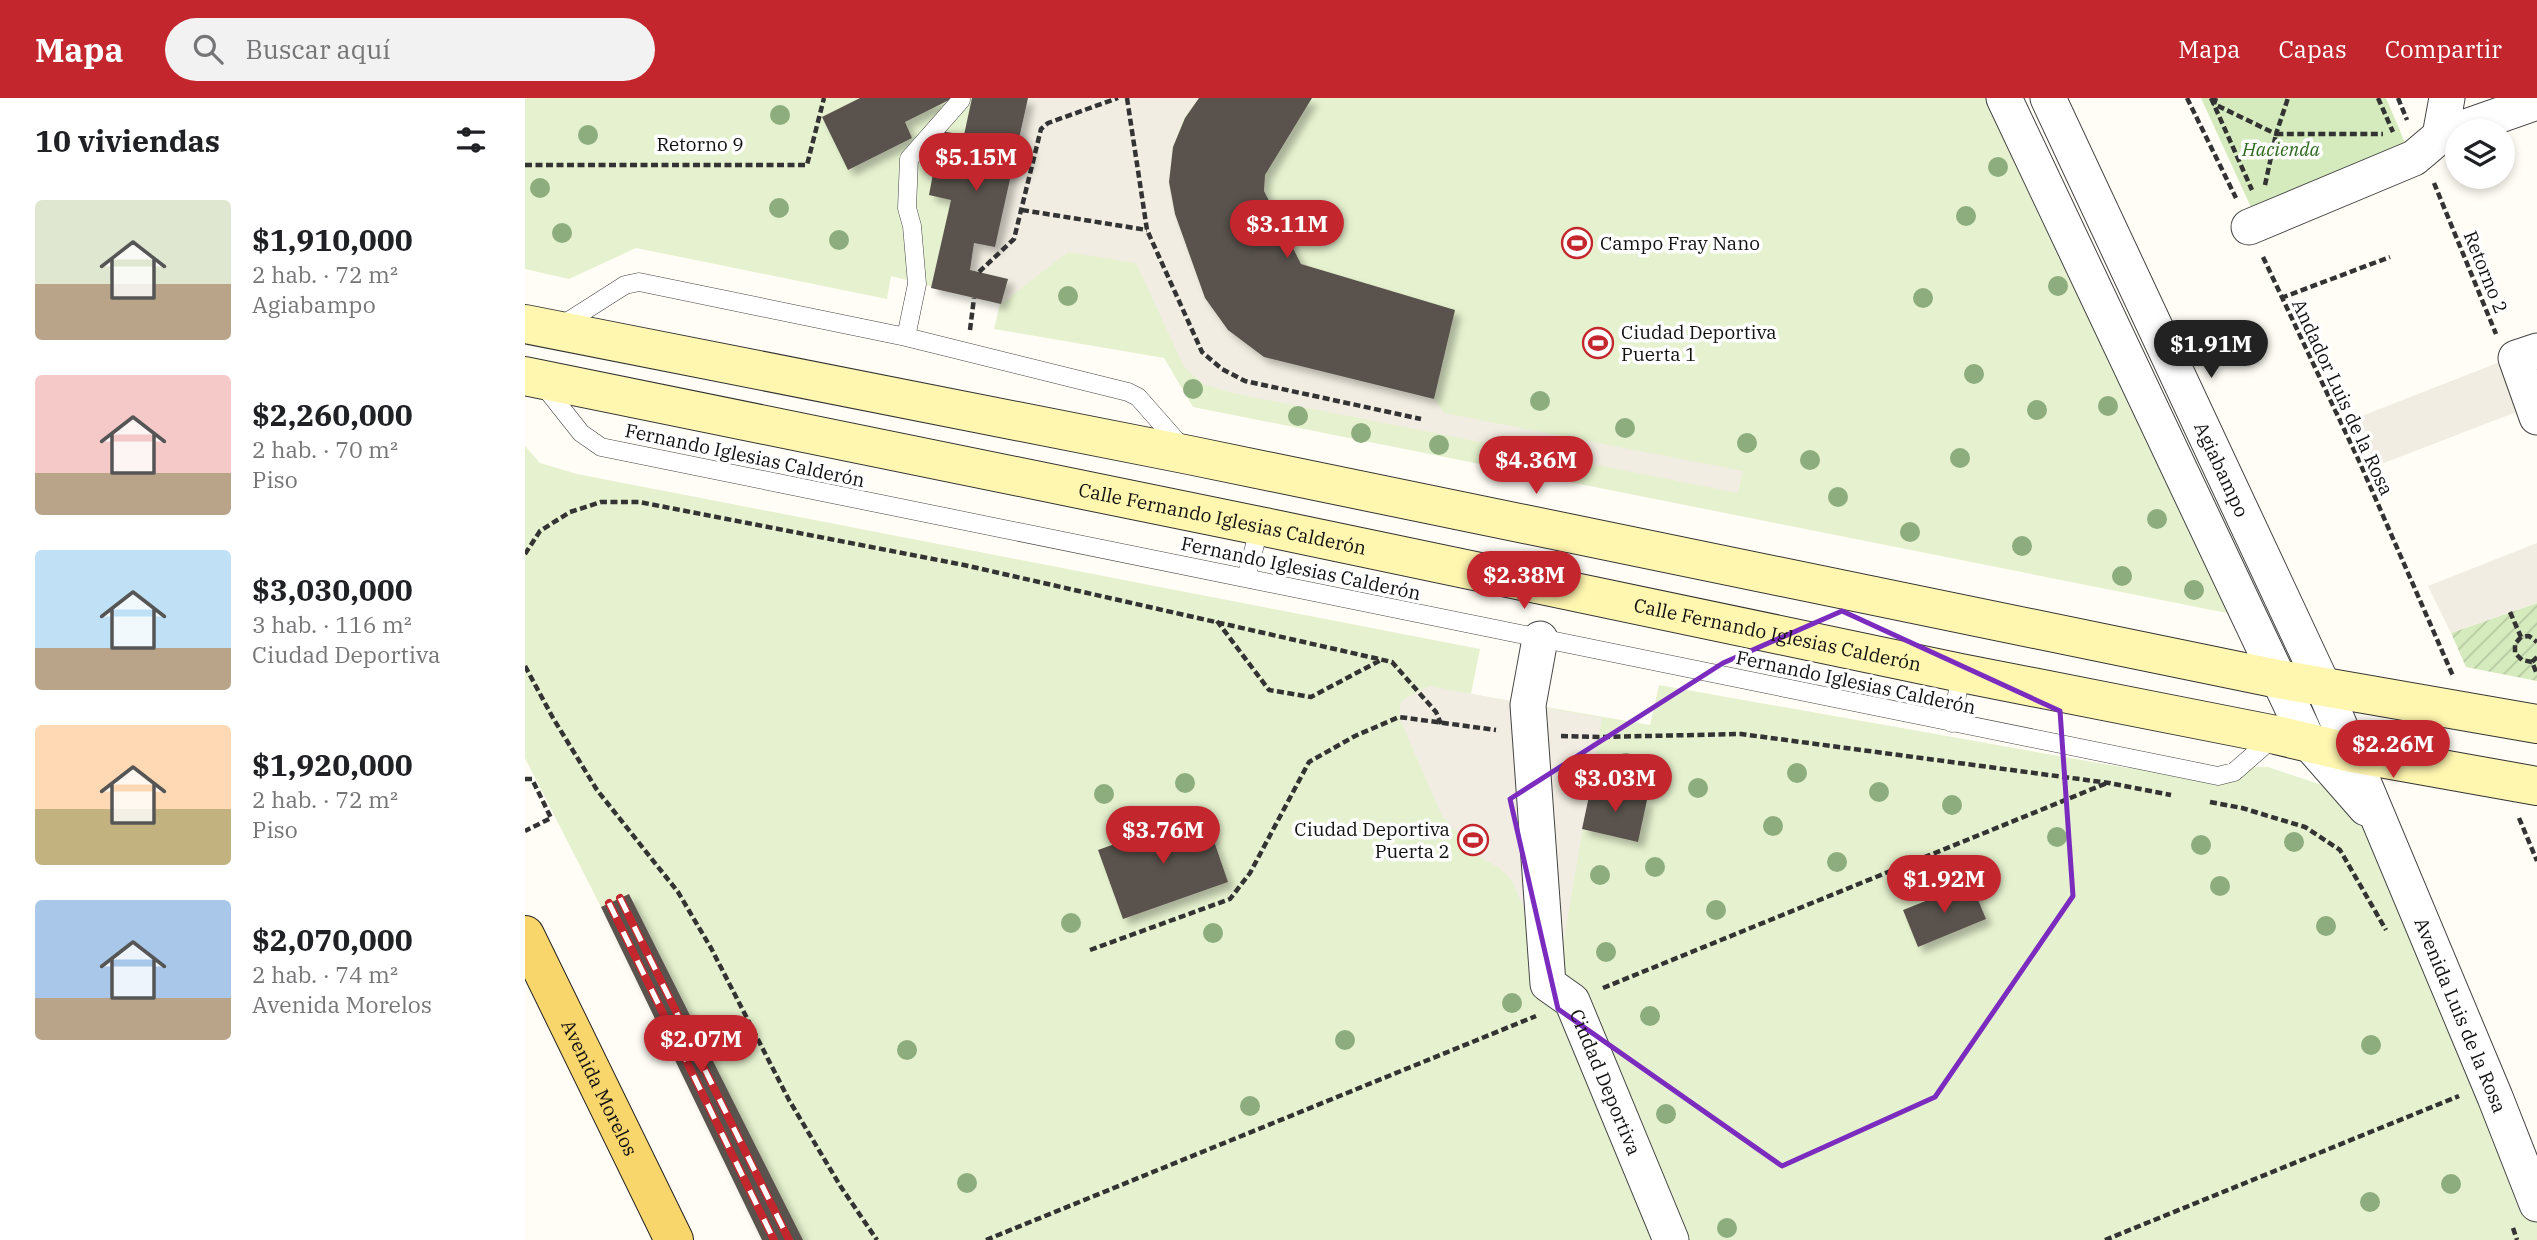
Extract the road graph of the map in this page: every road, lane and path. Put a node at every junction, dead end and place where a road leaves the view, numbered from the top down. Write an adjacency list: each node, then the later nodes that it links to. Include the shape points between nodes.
1 (824, 98): 18 (path, Retorno 9, via 807,165)
2 (1118, 98): 21 (path, via 1041,129)
3 (1127, 98): 22 (path)
4 (2004, 98): 47 (street, Agiabampo)
5 (2048, 98): 48 (street, Agiabampo)
6 (2187, 98): 20 (path, Andador Luis de la Rosa)
7 (2213, 98): 13 (path)
8 (2288, 98): 14 (path)
9 (2378, 98): 15 (path)
10 (2447, 98): 16 (street)
11 (961, 100): 27 (lane, via 909,159 907,208 917,284)
12 (2537, 102): 16 (street)
13 (2214, 104): 14 (path); 20 (path)
14 (2276, 134): 15 (path); 20 (path)
15 (2394, 134): 17 (path)
16 (2440, 136): 20 (street, via 2414,158)
17 (2398, 142)
18 (525, 165)
19 (2433, 182): 28 (path, Retorno 2, via 2508,363)
20 (2256, 207): 25 (path, Andador Luis de la Rosa)
21 (1023, 210): 22 (path); 24 (path, via 1014,239)
22 (1147, 230): 31 (path, via 1202,352 1222,369 1245,381)
23 (2390, 257): 25 (path)
24 (979, 272)
25 (2281, 298): 49 (path, Andador Luis de la Rosa, via 2360,463)
26 (541, 327): 27 (lane, via 639,282); 32 (street)
27 (906, 337): 32 (lane, via 1134,394)
28 (2527, 354): 30 (street)
29 (532, 378): 33 (street, Calle Fernando Iglesias Calderón); 35 (lane, Fernando Iglesias Calderón, via 581,433 601,447)
30 (2537, 417)
31 (1422, 419)
32 (1189, 455): 47 (street)
33 (1260, 526): 35 (lane); 45 (street, Calle Fernando Iglesias Calderón)
34 (525, 554): 37 (path, via 540,531 570,512 601,502 639,502 964,565)
35 (1246, 578): 39 (lane, Fernando Iglesias Calderón)
36 (2510, 612): 38 (path)
37 (1217, 621): 42 (path); 42 (path, via 1269,690 1311,697)
38 (2521, 637): 40 (path); 43 (path, via 2515,643 2515,653)
39 (1540, 639): 50 (lane, Fernando Iglesias Calderón); 53 (street, Ciudad Deportiva, via 1528,705)
40 (2537, 642)
41 (2537, 657): 43 (path)
42 (1382, 660): 51 (path, via 1392,662 1436,712)
43 (2532, 662): 46 (path)
44 (525, 666): 71 (path, via 597,790 678,892 789,1100)
45 (1961, 673): 50 (lane); 55 (street, Calle Fernando Iglesias Calderón)
46 (2537, 674)
47 (2278, 679): 48 (street); 55 (street, Avenida Luis de la Rosa)
48 (2323, 686): 49 (street); 56 (street, Avenida Luis de la Rosa)
49 (2468, 711): 52 (street)
50 (1952, 723): 55 (lane, Fernando Iglesias Calderón, via 2218,776 2234,772)
51 (1441, 724): 53 (path); 66 (path, via 1399,717 1310,762 1230,899)
52 (2537, 724)
53 (1531, 734): 67 (street, Ciudad Deportiva, via 1548,984)
54 (1599, 737): 58 (path, via 1741,734)
55 (2292, 739): 56 (street, Calle Fernando Iglesias Calderón); 62 (street, Avenida Luis de la Rosa)
56 (2352, 753): 59 (street, Calle Fernando Iglesias Calderón); 62 (street, Avenida Luis de la Rosa)
57 (525, 779): 63 (path, via 532,779 551,818)
58 (2109, 783): 60 (path); 67 (path)
59 (2537, 786)
60 (2176, 796)
61 (2202, 801): 65 (path, via 2305,827 2340,850)
62 (2382, 827): 69 (street, Avenida Luis de la Rosa, via 2495,1097)
63 (525, 831)
64 (525, 935): 70 (main road, Avenida Morelos)
65 (2390, 937)
66 (1090, 950)
67 (1572, 1001): 72 (path); 73 (street, Ciudad Deportiva)
68 (2463, 1094): 74 (path)
69 (2523, 1210): 75 (path)
70 (674, 1240)
71 (877, 1240)
72 (986, 1240)
73 (1671, 1240)
74 (2105, 1240)
75 (2517, 1240)

